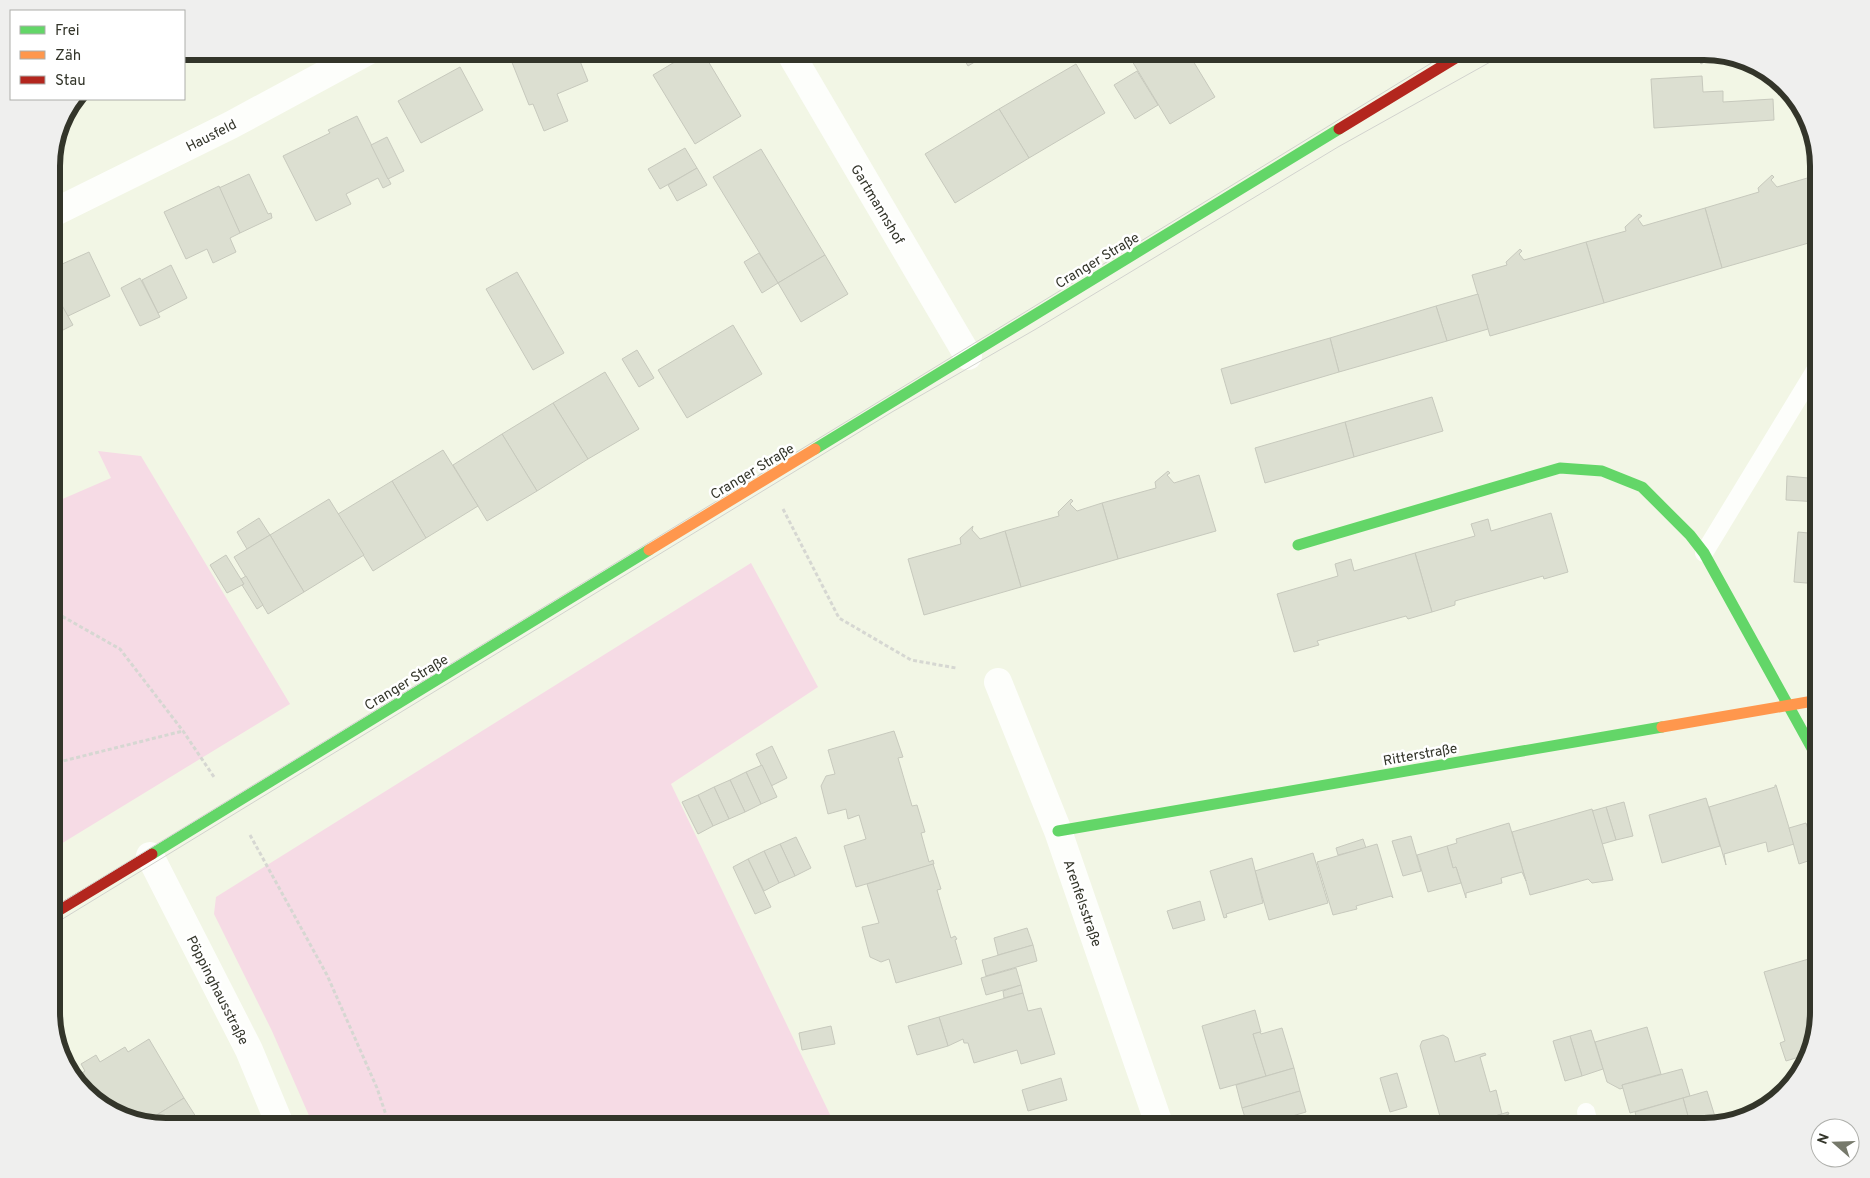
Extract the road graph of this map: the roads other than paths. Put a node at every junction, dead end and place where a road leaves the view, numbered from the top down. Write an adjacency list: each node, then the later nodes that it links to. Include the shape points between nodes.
1 (351, 60): 4 (street, Hausfeld, via 231,125)
2 (794, 60): 5 (street, Gartmannshof)
3 (1452, 60): 5 (main road, Cranger Straße)
4 (60, 210)
5 (968, 356): 14 (main road, Cranger Straße)
6 (1810, 379): 8 (lane)
7 (1298, 545): 8 (main road, via 1560,468 1602,471 1642,487)
8 (1704, 553): 11 (main road)
9 (998, 682): 13 (street, Arenfelsstraße)
10 (1810, 702): 11 (main road, Ritterstraße)
11 (1787, 707): 12 (main road); 13 (main road, Ritterstraße)
12 (1810, 746)
13 (1058, 831): 17 (street, Arenfelsstraße)
14 (150, 856): 15 (main road, Cranger Straße); 16 (street, Pöppinghausstraße, via 249,1050)
15 (60, 910)
16 (277, 1118)
17 (1157, 1118)

